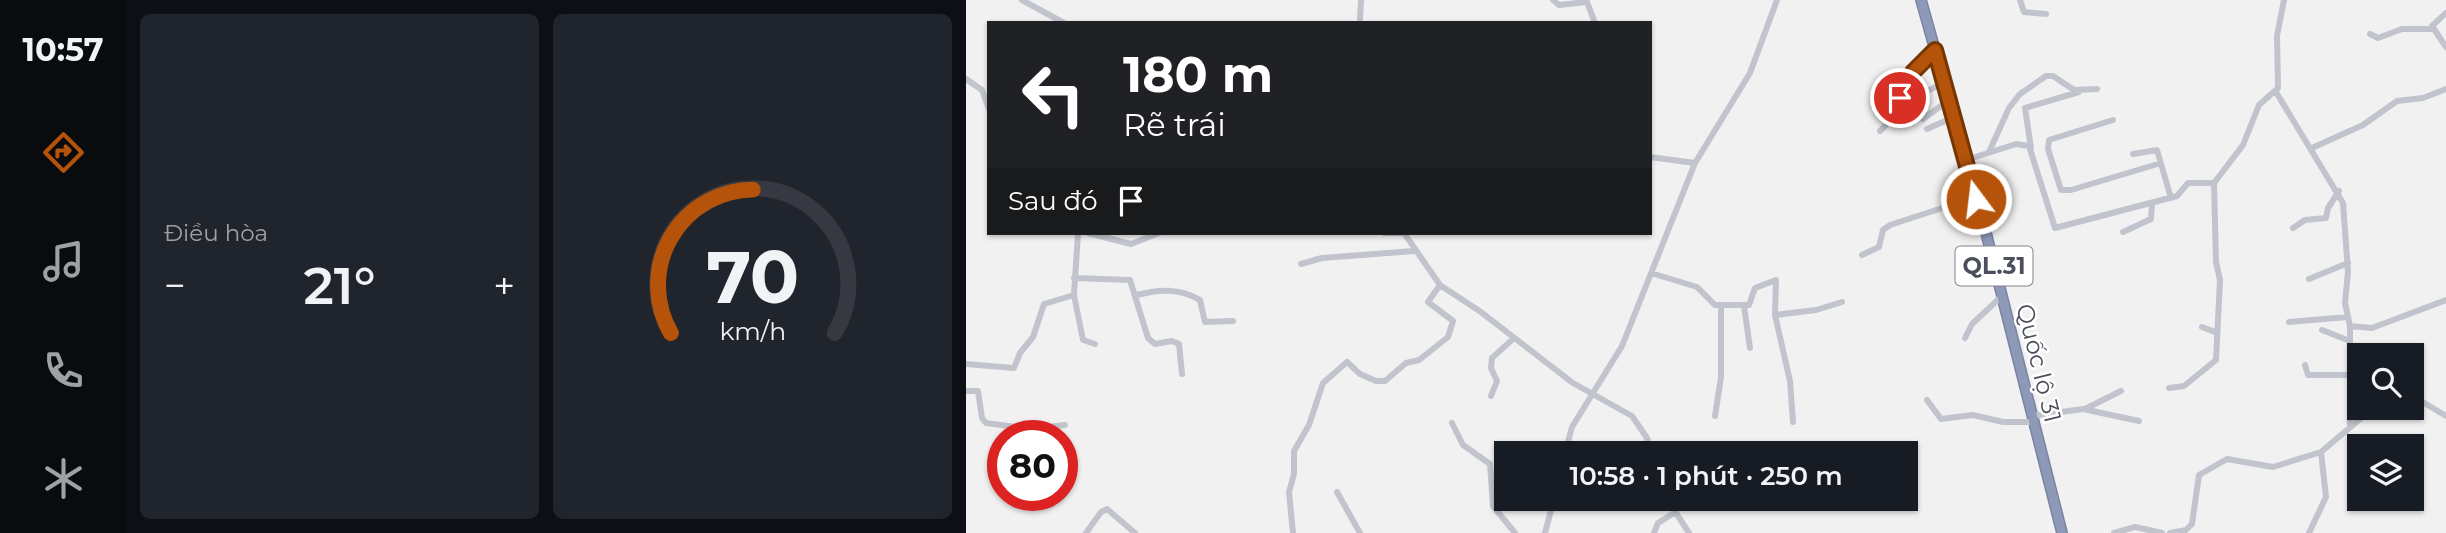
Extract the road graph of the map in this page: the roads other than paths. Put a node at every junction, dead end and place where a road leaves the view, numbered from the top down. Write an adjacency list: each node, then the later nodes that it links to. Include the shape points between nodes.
1 (1023, 0): 11 (street)
2 (1361, 0): 10 (street)
3 (1553, 0): 12 (street, via 1559,5 1587,2)
4 (1777, 0): 37 (street, via 1750,73)
5 (1921, 0): 16 (highway, Quốc lộ 31 / QL.31)
6 (2020, 0): 9 (street, via 2024,12)
7 (2284, 0): 22 (street, via 2277,36)
8 (2446, 13): 13 (street)
9 (2046, 14)
10 (1360, 19)
11 (1060, 21)
12 (1594, 21)
13 (2432, 29): 14 (street, via 2402,29 2378,37); 15 (street)
14 (2370, 34)
15 (2446, 47)
16 (1935, 50): 18 (highway, Quốc lộ 31 / QL.31); 30 (street, via 1913,72 1891,119)
17 (966, 79): 25 (street, via 982,90)
18 (1944, 82): 23 (street); 24 (highway, Quốc lộ 31 / QL.31)
19 (2097, 89): 21 (street)
20 (2446, 89): 31 (street, via 2423,99 2397,101 2363,125)
21 (2079, 92): 32 (street, via 2025,108); 33 (street, via 2046,76 2008,108)
22 (2276, 92): 31 (street); 39 (street, via 2259,105 2243,145)
23 (1920, 95)
24 (1949, 100): 26 (highway, Quốc lộ 31 / QL.31); 27 (street)
25 (987, 104)
26 (1954, 117): 29 (street); 36 (highway, Quốc lộ 31 / QL.31)
27 (1923, 119)
28 (2113, 120): 38 (street, via 2049,140 2061,190)
29 (1927, 129)
30 (1880, 131)
31 (2312, 148): 40 (street)
32 (2032, 150): 33 (street, via 2016,144); 43 (street, via 2055,228)
33 (1989, 152): 36 (street)
34 (2133, 154): 38 (street, via 2155,149)
35 (1652, 157): 37 (street)
36 (1966, 160): 41 (highway, Quốc lộ 31 / QL.31)
37 (1695, 163): 54 (street)
38 (2161, 163): 42 (street)
39 (2214, 183): 42 (street, via 2188,183); 72 (street, via 2220,280)
40 (2339, 191): 44 (street, via 2326,218 2305,220); 53 (street)
41 (1976, 197): 51 (street, via 1889,225 1879,247); 60 (highway, Quốc lộ 31 / QL.31)
42 (2171, 198): 43 (street)
43 (2152, 204): 45 (street, via 2151,219)
44 (2293, 228)
45 (2123, 232)
46 (1078, 235): 55 (street)
47 (1095, 235): 48 (street, via 1129,244)
48 (1154, 235)
49 (1406, 235): 50 (street)
50 (1414, 251): 52 (street, via 1322,258); 57 (street)
51 (1862, 255)
52 (1301, 264)
53 (2348, 264): 56 (street); 66 (street)
54 (1650, 273): 63 (street, via 1696,287); 85 (street, via 1622,346)
55 (1074, 278): 58 (street); 59 (street, via 1126,278)
56 (2309, 279)
57 (1440, 285): 73 (street); 109 (street, via 1428,305 1451,319 1448,338 1385,381 1376,382 1347,362 1323,383 1309,425 1294,451 1289,492)
58 (1074, 295): 76 (street, via 1083,340); 78 (street, via 1044,304 1033,337 1014,368)
59 (1137, 295): 67 (street, via 1175,291 1200,300 1205,322); 80 (street, via 1149,340 1155,344 1174,341 1181,346)
60 (2002, 296): 74 (street, via 1972,324); 92 (highway, Quốc lộ 31 / QL.31)
61 (2446, 300): 69 (street, via 2372,328)
62 (1842, 302): 65 (street)
63 (1721, 306): 64 (street); 90 (street, via 1721,377)
64 (1744, 306): 65 (street, via 1751,303 1755,288 1774,279); 77 (street)
65 (1775, 314): 96 (street, via 1790,381)
66 (2348, 317): 68 (street); 69 (street)
67 (1233, 321)
68 (2289, 322)
69 (2350, 326): 75 (street)
70 (2202, 327): 72 (street)
71 (2322, 330): 75 (street)
72 (2215, 332): 82 (street, via 2214,364 2183,386)
73 (1514, 338): 85 (street); 86 (street, via 1492,358 1496,384)
74 (1965, 338)
75 (2350, 341)
76 (1095, 344)
77 (1750, 348)
78 (966, 364)
79 (2305, 365): 81 (street, via 2308,375)
80 (1182, 374)
81 (2347, 375)
82 (2169, 388)
83 (966, 391): 97 (street, via 978,391)
84 (2121, 391): 89 (street)
85 (1593, 395): 100 (street); 101 (street, via 1636,420)
86 (1491, 396)
87 (1927, 400): 92 (street, via 1941,419 1973,415 2003,422)
88 (2424, 403): 91 (street)
89 (2083, 409): 92 (street); 95 (street)
90 (1715, 416)
91 (2446, 416)
92 (2032, 420): 115 (highway, Quốc lộ 31 / QL.31)
93 (2350, 420): 99 (street)
94 (2358, 420): 99 (street)
95 (2139, 421)
96 (1793, 422)
97 (987, 423)
98 (1452, 423): 111 (street, via 1463,445 1490,464 1493,506)
99 (2350, 427): 102 (street)
100 (1567, 441)
101 (1646, 441)
102 (2321, 452): 106 (street, via 2273,467 2221,461 2197,477); 119 (street, via 2326,497)
103 (1337, 492): 110 (street)
104 (1551, 511): 112 (street)
105 (1674, 513): 113 (street, via 1658,523); 114 (street)
106 (2189, 531): 118 (street)
107 (1086, 533): 108 (street, via 1107,509)
108 (1135, 533)
109 (1293, 533)
110 (1360, 533)
111 (1515, 533)
112 (1545, 533)
113 (1654, 533)
114 (1689, 533)
115 (2062, 533)
116 (2114, 533): 117 (street, via 2135,527)
117 (2162, 533)
118 (2170, 533)
119 (2309, 533)

